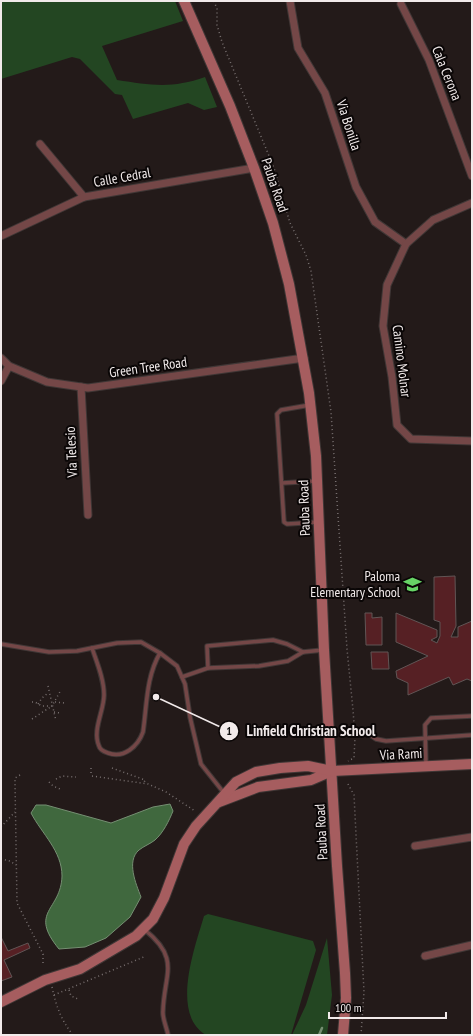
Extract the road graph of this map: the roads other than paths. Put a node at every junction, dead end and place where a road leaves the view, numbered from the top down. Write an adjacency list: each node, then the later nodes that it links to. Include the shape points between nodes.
1 (184, 1): 5 (main road, Pauba Road)
2 (290, 1): 10 (street, Via Bonilla, via 298,48 325,93 356,188 376,222)
3 (401, 4): 6 (street, Cala Cerona, via 429,60)
4 (40, 144): 7 (street)
5 (254, 168): 7 (street, Calle Cedral); 12 (main road, Pauba Road, via 282,254)
6 (472, 176)
7 (84, 197): 9 (street, Calle Cedral)
8 (472, 203): 10 (street, Camino Molnar, via 433,220)
9 (1, 236)
10 (406, 244): 17 (street, Camino Molnar, via 387,285 383,326 397,425 411,439)
11 (1, 358): 13 (street, Green Tree Road)
12 (304, 358): 15 (street, Green Tree Road, via 88,388); 16 (main road, Pauba Road)
13 (9, 366): 14 (street); 15 (street, Green Tree Road, via 47,382)
14 (1, 381)
15 (80, 387): 20 (street, Via Telesio)
16 (311, 405): 18 (main road, Pauba Road); 19 (lane, via 280,410 277,414)
17 (472, 441)
18 (317, 481): 19 (lane); 21 (main road, Pauba Road)
19 (282, 482): 21 (lane, via 284,522)
20 (88, 515)
21 (318, 522): 24 (main road, Pauba Road)
22 (1, 644): 23 (lane, via 49,652)
23 (92, 648): 26 (lane, via 141,642); 26 (lane, via 104,694 104,709 97,734 99,747 112,755 126,753 140,740 150,676 153,664)
24 (324, 650): 25 (lane); 35 (main road, Pauba Road)
25 (303, 652): 27 (lane, via 288,660 259,666); 27 (lane, via 273,640 207,646)
26 (160, 653): 28 (lane, via 177,666)
27 (208, 668): 28 (lane)
28 (182, 676): 36 (lane, via 200,764)
29 (472, 716): 32 (lane, via 431,718 425,725)
30 (364, 731): 32 (lane, via 376,740)
31 (472, 735): 32 (lane)
32 (425, 738): 34 (lane)
33 (472, 764): 34 (main road, Via Rami)
34 (426, 767): 35 (main road, Via Rami)
35 (332, 771): 36 (main road, via 308,766 256,772 236,782); 37 (main road, via 311,780 258,787); 45 (main road, Pauba Road, via 345,973)
36 (224, 793): 37 (main road)
37 (214, 804): 40 (main road, via 184,844 164,898 153,919)
38 (472, 837): 39 (street)
39 (415, 846)
40 (143, 928): 43 (main road, via 136,936 93,963 46,980); 44 (lane, via 164,949 169,968 162,1012)
41 (472, 945): 42 (street)
42 (425, 956)
43 (1, 1002)
44 (168, 1035)
45 (343, 1035)

